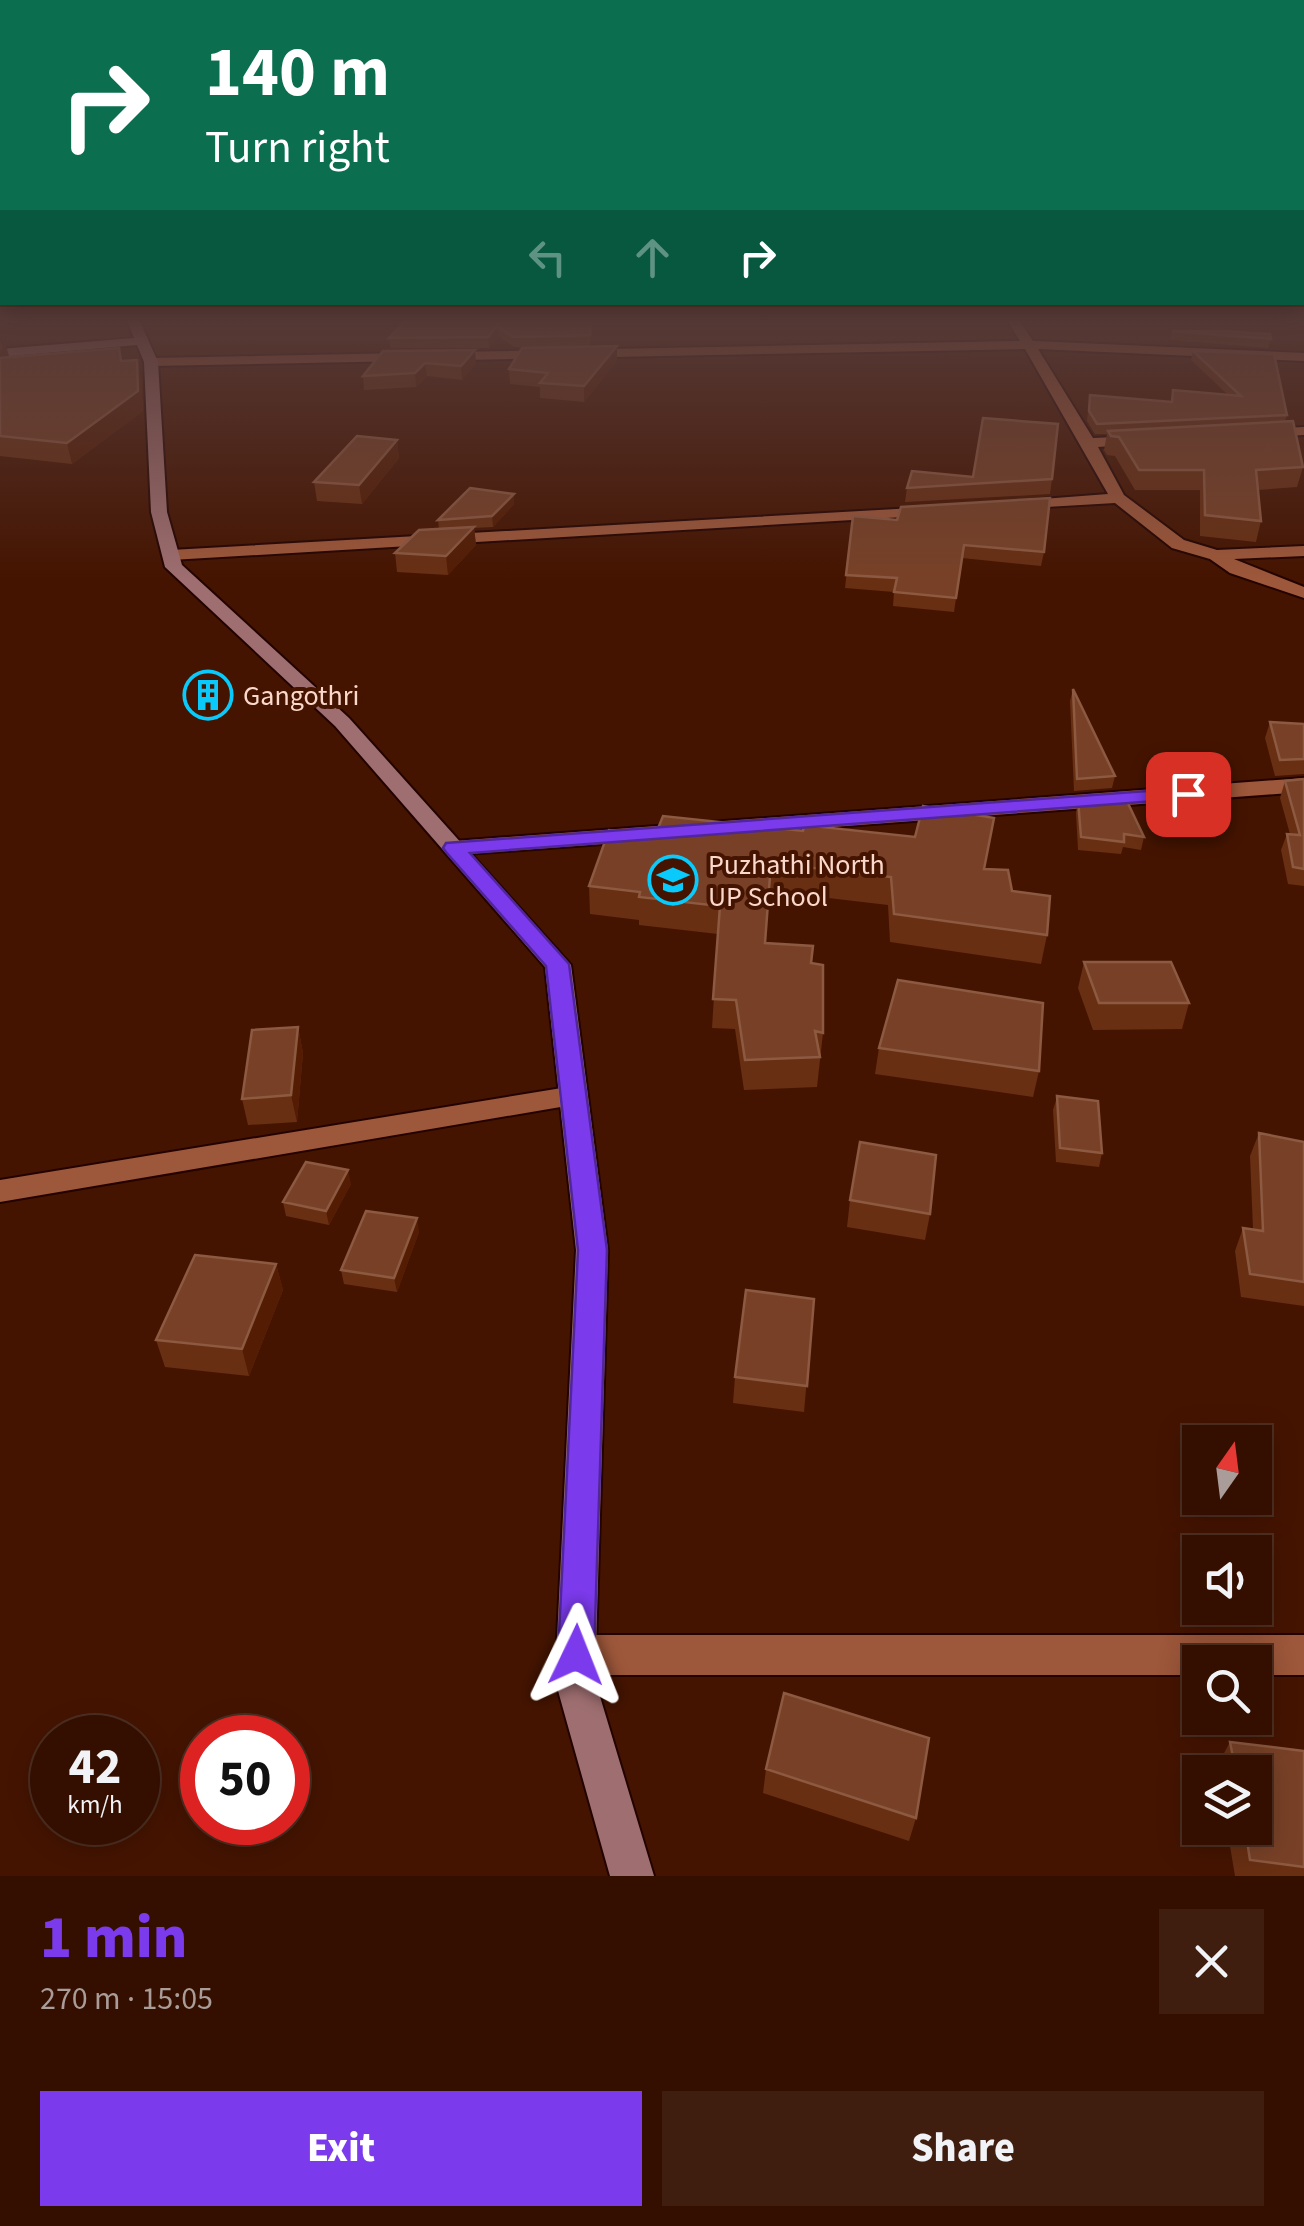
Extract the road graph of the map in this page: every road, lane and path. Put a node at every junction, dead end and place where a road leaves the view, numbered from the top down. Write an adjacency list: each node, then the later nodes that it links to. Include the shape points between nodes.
1 (148, 405): 11 (main road, via 159,512)
2 (1064, 405): 6 (street)
3 (1304, 431): 4 (street)
4 (1254, 433)
5 (1161, 438): 6 (street)
6 (1088, 443): 7 (street)
7 (1118, 498): 8 (street); 12 (street, via 1178,544)
8 (992, 508)
9 (956, 510): 11 (street)
10 (1304, 552): 12 (street)
11 (171, 555): 15 (main road, via 174,567 342,722)
12 (1216, 555): 13 (street, via 1236,570)
13 (1304, 593)
14 (1304, 786): 15 (street)
15 (454, 848): 16 (main road, via 558,964)
16 (574, 1096): 17 (street); 18 (main road, via 592,1250)
17 (0, 1191)
18 (576, 1655): 19 (street); 20 (main road, via 575,1680)
19 (1304, 1655)
20 (632, 1876)

